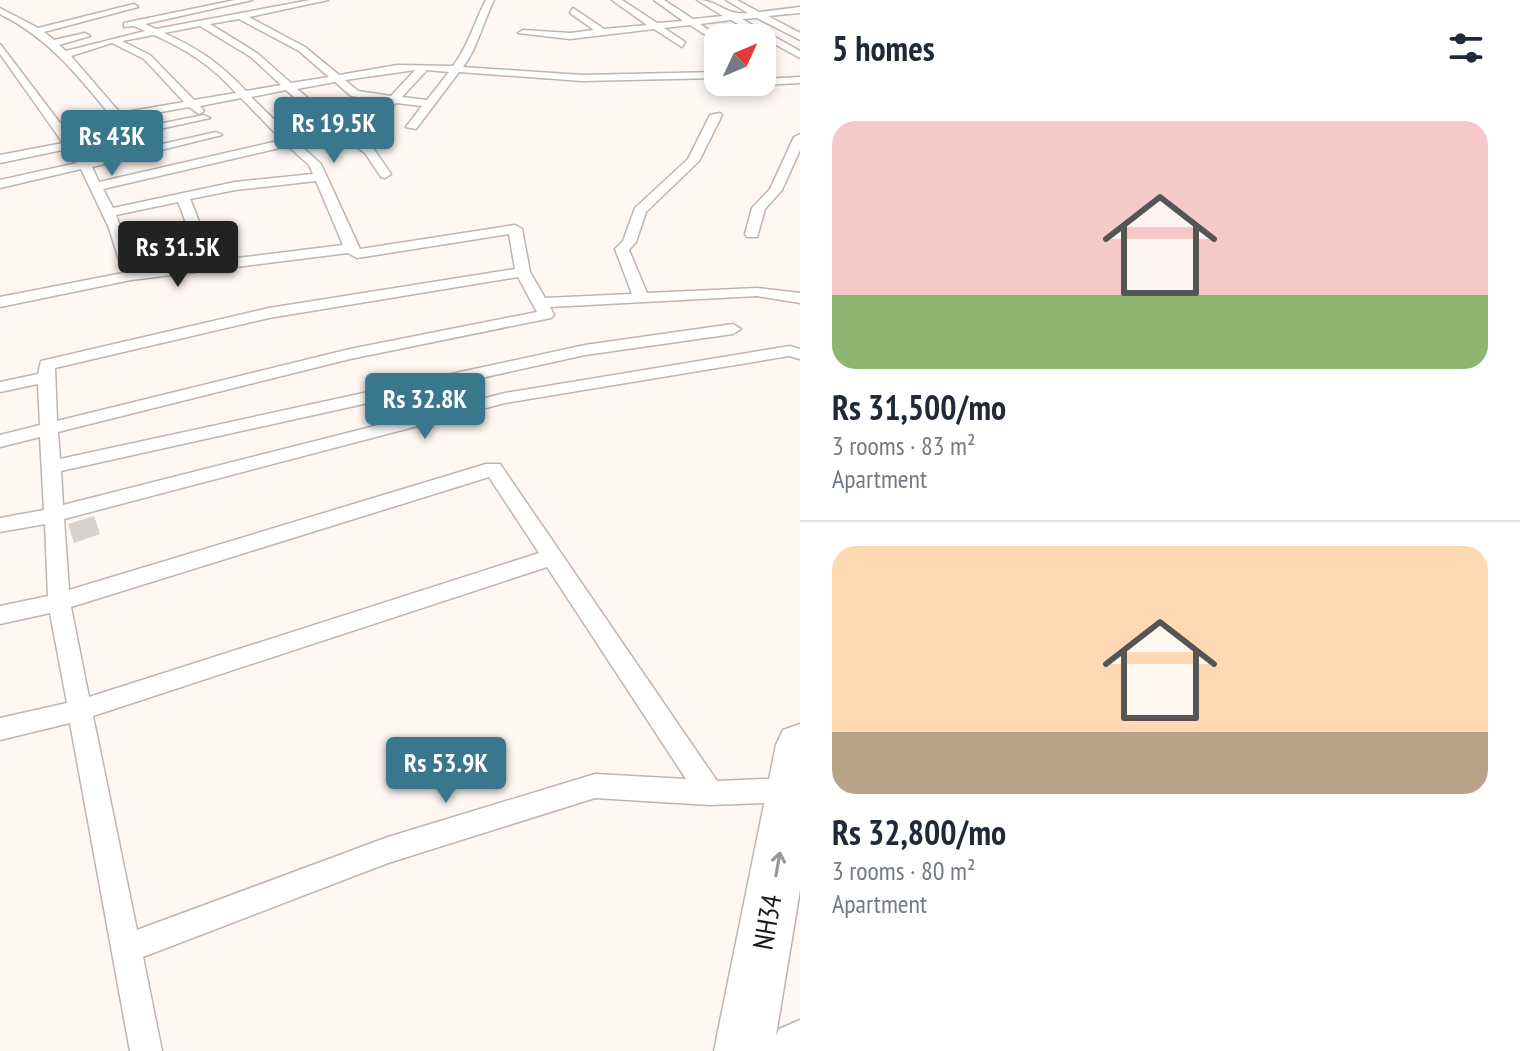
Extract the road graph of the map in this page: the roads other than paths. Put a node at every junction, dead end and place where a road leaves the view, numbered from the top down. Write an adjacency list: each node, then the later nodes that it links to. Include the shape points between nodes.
1 (248, 0): 20 (street, via 170,9)
2 (324, 0): 16 (street)
3 (490, 0): 37 (street)
4 (616, 0): 22 (street)
5 (658, 0): 19 (street)
6 (701, 0): 17 (street)
7 (730, 0): 15 (street)
8 (762, 0): 14 (street)
9 (784, 0): 11 (street)
10 (134, 7): 24 (street)
11 (800, 9): 14 (street)
12 (0, 11): 24 (street)
13 (573, 11): 25 (street)
14 (785, 12): 15 (street); 18 (street)
15 (758, 15): 17 (street); 28 (street)
16 (241, 16): 21 (street); 39 (street, via 302,49)
17 (733, 18): 19 (street); 34 (street)
18 (800, 19)
19 (692, 22): 22 (street); 23 (street)
20 (135, 23): 26 (street); 30 (street)
21 (201, 23): 26 (street); 42 (street, via 254,55)
22 (655, 26): 25 (street); 31 (street)
23 (704, 30)
24 (37, 31): 30 (street)
25 (602, 32): 27 (street)
26 (152, 33): 29 (street); 43 (street, via 196,51)
27 (523, 33)
28 (800, 37)
29 (113, 40): 33 (street); 45 (street, via 147,57)
30 (53, 43): 33 (street)
31 (682, 44)
32 (0, 47): 35 (street)
33 (66, 54): 48 (street)
34 (800, 55)
35 (5, 62): 50 (street)
36 (424, 67): 37 (street); 39 (street); 44 (street)
37 (457, 69): 38 (street, via 582,78); 46 (street)
38 (704, 75)
39 (335, 78): 42 (street); 44 (street, via 355,94)
40 (800, 80): 41 (street)
41 (776, 81)
42 (289, 86): 43 (street); 52 (street)
43 (241, 94): 45 (street); 55 (street)
44 (394, 100): 46 (street); 52 (street, via 376,118)
45 (193, 102): 48 (street); 49 (street)
46 (430, 104): 51 (street)
47 (716, 115): 71 (street, via 693,161 640,211 622,249)
48 (117, 116): 50 (street)
49 (204, 118): 53 (street); 56 (street)
50 (58, 127): 56 (street)
51 (412, 127)
52 (339, 130): 55 (street); 60 (street, via 369,151)
53 (216, 135): 57 (street); 59 (street)
54 (800, 137): 66 (street, via 776,190 759,208)
55 (292, 143): 57 (street); 61 (street, via 315,164)
56 (70, 144): 58 (street); 59 (street)
57 (238, 156): 63 (street)
58 (0, 159)
59 (85, 166): 62 (street); 63 (street)
60 (385, 174)
61 (320, 177): 64 (street); 67 (street)
62 (0, 184)
63 (96, 187): 65 (street)
64 (182, 196): 65 (street); 68 (street, via 197,243)
65 (108, 213): 70 (street)
66 (752, 234)
67 (351, 248): 68 (street); 69 (street, via 357,254 515,229)
68 (218, 265): 70 (street)
69 (523, 272): 74 (street); 77 (street, via 269,313 47,365)
70 (131, 276): 73 (street)
71 (641, 298): 72 (street, via 757,292); 74 (street)
72 (800, 298)
73 (0, 302)
74 (540, 303): 79 (street, via 546,315 350,354)
75 (733, 329): 81 (street, via 585,350)
76 (800, 354): 82 (street, via 790,351 505,398)
77 (46, 377): 78 (street); 79 (street)
78 (0, 387)
79 (49, 428): 80 (street); 81 (street)
80 (0, 441)
81 (51, 467): 82 (street)
82 (54, 515): 83 (street); 85 (street)
83 (0, 525)
84 (552, 557): 85 (street, via 493,469); 87 (street); 90 (street)
85 (59, 602): 86 (street); 87 (street)
86 (0, 615)
87 (80, 710): 88 (street); 91 (street)
88 (0, 729)
89 (795, 768): 90 (street); 93 (highway, NH34 / NH34, one-way to 89)
90 (710, 793): 91 (street, via 595,786 388,850)
91 (126, 949): 92 (street)
92 (146, 1051)
93 (744, 1051)

